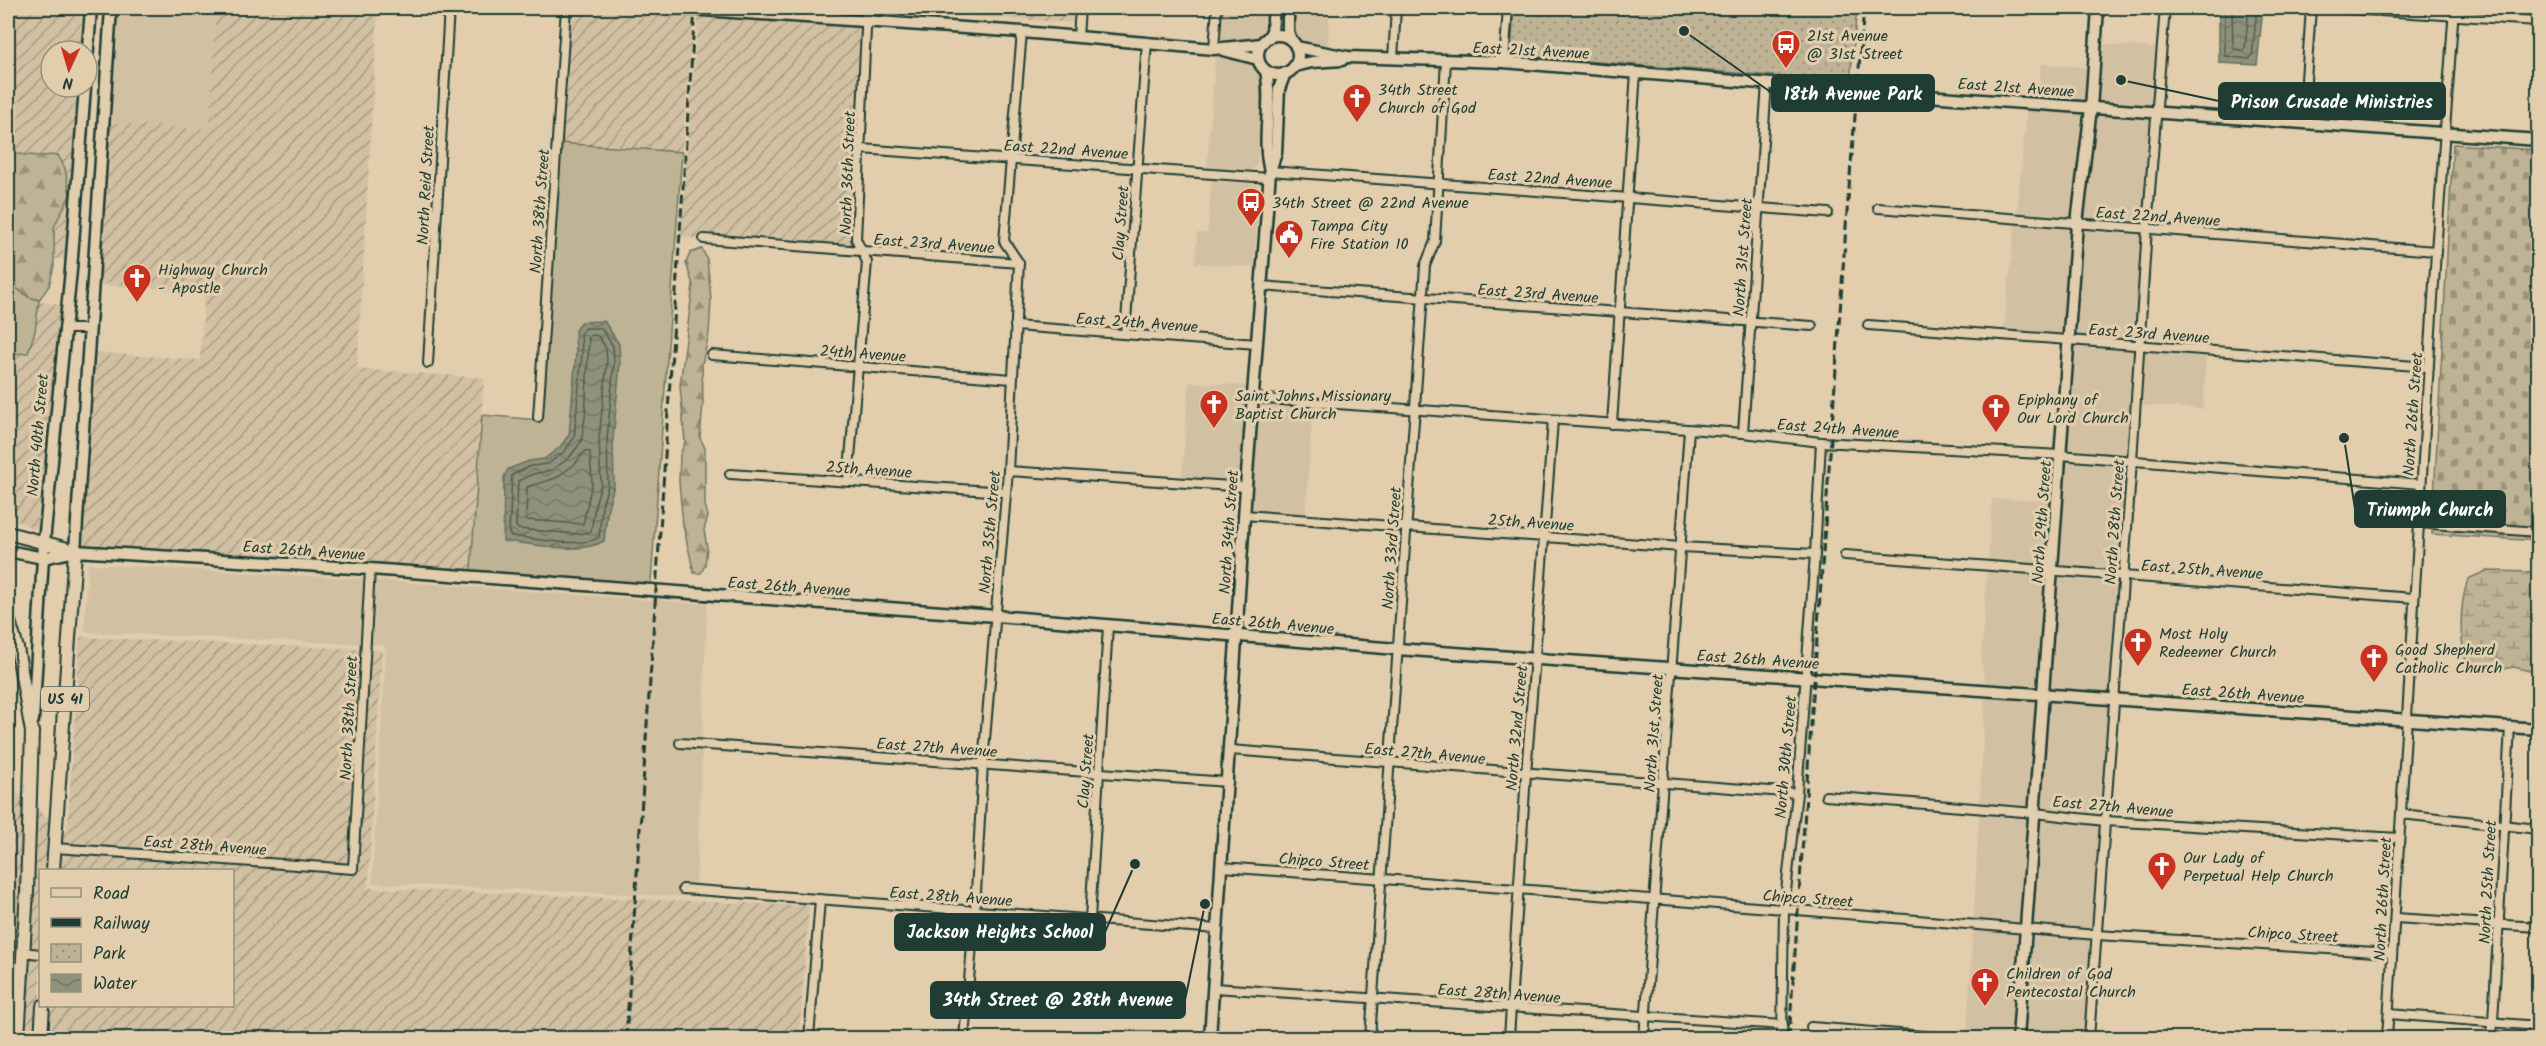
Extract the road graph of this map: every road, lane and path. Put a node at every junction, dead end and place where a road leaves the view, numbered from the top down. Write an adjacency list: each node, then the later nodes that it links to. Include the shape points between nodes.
1 (91, 8): 22 (street)
2 (111, 8): 41 (street)
3 (449, 8): 74 (street, North Reid Street)
4 (566, 8): 80 (street, North 38th Street)
5 (675, 8): 19 (street)
6 (867, 8): 19 (street, North 36th Street)
7 (1080, 8): 21 (street)
8 (1217, 8): 26 (street)
9 (1274, 8): 23 (street, via 1272,31)
10 (1288, 8): 25 (street, via 1288,32)
11 (1396, 8): 29 (street)
12 (1508, 8): 31 (street)
13 (2098, 8): 38 (street, North 29th Street)
14 (2165, 8): 40 (street, North 28th Street)
15 (2311, 8): 42 (street)
16 (2332, 8): 17 (street)
17 (2454, 12): 18 (street); 43 (street, North 26th Street)
18 (2538, 21)
19 (866, 22): 20 (street); 45 (street, North 36th Street)
20 (1022, 32): 21 (street); 46 (street)
21 (1078, 37): 24 (street)
22 (89, 39)
23 (1265, 41): 25 (street, via 1277,36); 26 (street); 28 (street)
24 (1147, 42): 26 (street); 47 (street, Clay Street)
25 (1294, 44): 27 (street, East 21st Avenue); 32 (street)
26 (1217, 49): 28 (street)
27 (1348, 57): 29 (street, East 21st Avenue); 32 (street, East 21st Avenue)
28 (1258, 58): 33 (street)
29 (1393, 59): 30 (street, East 21st Avenue)
30 (1446, 61): 31 (street, East 21st Avenue); 49 (street, North 33rd Street)
31 (1504, 62): 34 (street, East 21st Avenue)
32 (1294, 66): 35 (street)
33 (1266, 71): 35 (street); 48 (street, North 34th Street, via 1265,154)
34 (1636, 72): 36 (street, East 21st Avenue); 50 (street)
35 (1284, 73): 48 (street, North 34th Street, via 1279,89 1276,153)
36 (1767, 82): 38 (street, East 21st Avenue); 51 (street, North 31st Street)
37 (84, 99): 39 (street, North 40th Street)
38 (2091, 108): 40 (street, East 21st Avenue); 54 (street, North 29th Street)
39 (83, 113): 41 (street); 67 (street, North 40th Street)
40 (2157, 113): 42 (street, East 21st Avenue); 55 (street, North 28th Street)
41 (104, 115): 68 (street)
42 (2303, 123): 43 (street, East 21st Avenue)
43 (2444, 133): 44 (street, East 21st Avenue); 58 (street, North 26th Street)
44 (2538, 140)
45 (861, 149): 46 (street, East 22nd Avenue); 57 (street, North 36th Street, via 856,239)
46 (1010, 158): 47 (street, East 22nd Avenue); 59 (street, via 1004,241)
47 (1137, 167): 48 (street, East 22nd Avenue); 69 (street, Clay Street)
48 (1269, 175): 49 (street, East 22nd Avenue); 60 (street, North 34th Street)
49 (1437, 184): 50 (street, East 22nd Avenue); 61 (street, North 33rd Street, via 1435,241 1425,266)
50 (1627, 198): 51 (street, East 22nd Avenue); 62 (street)
51 (1760, 207): 53 (street, East 22nd Avenue); 63 (street, North 31st Street)
52 (1878, 208): 54 (street, East 22nd Avenue)
53 (1828, 213)
54 (2077, 223): 55 (street, East 22nd Avenue); 70 (street, North 29th Street)
55 (2146, 228): 58 (street, East 22nd Avenue); 72 (street, North 28th Street)
56 (704, 238): 57 (street, East 23rd Avenue)
57 (861, 251): 59 (street, East 23rd Avenue); 75 (street, North 36th Street, via 867,262)
58 (2436, 251): 76 (street, North 26th Street)
59 (1019, 263): 65 (street, North 35th Street)
60 (1261, 286): 61 (street, East 23rd Avenue); 71 (street, North 34th Street)
61 (1424, 298): 62 (street, East 23rd Avenue); 79 (street, North 33rd Street)
62 (1618, 312): 63 (street, East 23rd Avenue); 82 (street)
63 (1751, 322): 66 (street, East 23rd Avenue); 84 (street, North 31st Street)
64 (1868, 325): 70 (street, East 23rd Avenue)
65 (1015, 326): 69 (street, East 24th Avenue); 77 (street, North 35th Street)
66 (1812, 326)
67 (64, 328): 68 (street); 100 (street, North 40th Street)
68 (88, 329): 102 (street)
69 (1125, 334): 71 (street, East 24th Avenue)
70 (2069, 340): 72 (street, East 23rd Avenue); 86 (street, North 29th Street)
71 (1257, 344): 78 (street, North 34th Street)
72 (2140, 345): 76 (street, East 23rd Avenue); 87 (street, North 28th Street)
73 (712, 355): 75 (street, 24th Avenue)
74 (428, 363)
75 (858, 367): 77 (street, 24th Avenue); 90 (street, North 36th Street)
76 (2428, 367): 91 (street, North 26th Street)
77 (1012, 379): 88 (street, North 35th Street)
78 (1254, 398): 79 (street, East 24th Avenue); 92 (street, North 34th Street)
79 (1417, 410): 81 (street, East 24th Avenue); 96 (street, North 33rd Street)
80 (538, 417)
81 (1553, 420): 82 (street, East 24th Avenue); 99 (street, North 32nd Street)
82 (1612, 424): 83 (street, East 24th Avenue)
83 (1689, 430): 84 (street, East 24th Avenue); 101 (street, North 31st Street)
84 (1743, 433): 85 (street, East 24th Avenue)
85 (1821, 442): 86 (street, East 24th Avenue); 104 (street, North 30th Street)
86 (2060, 455): 87 (street, East 24th Avenue); 108 (street, North 29th Street)
87 (2132, 461): 91 (street, East 24th Avenue); 109 (street, North 28th Street)
88 (1008, 471): 92 (street); 93 (street, North 35th Street)
89 (730, 474): 90 (street, 25th Avenue)
90 (848, 481): 93 (street, 25th Avenue)
91 (2421, 484): 95 (street, North 26th Street)
92 (1246, 487): 94 (street, North 34th Street)
93 (1006, 492): 111 (street, North 35th Street)
94 (1244, 515): 96 (street, 25th Avenue); 114 (street, North 34th Street)
95 (2419, 523): 97 (street); 110 (street, North 26th Street)
96 (1406, 526): 99 (street, 25th Avenue); 115 (street, North 33rd Street)
97 (2538, 532)
98 (8, 534): 100 (main road)
99 (1544, 537): 101 (street, 25th Avenue); 116 (street, North 32nd Street)
100 (44, 542): 102 (main road); 106 (street, North 40th Street)
101 (1681, 547): 104 (street, 25th Avenue); 117 (street, North 31st Street)
102 (75, 550): 106 (street, East 26th Avenue); 107 (street, East 26th Avenue); 141 (main road, US 41)
103 (8, 551): 106 (street, East 26th Avenue)
104 (1815, 554): 118 (street, North 30th Street)
105 (1845, 555): 108 (street, East 25th Avenue)
106 (43, 558): 124 (street, North 40th Street)
107 (370, 569): 111 (street, East 26th Avenue); 144 (street, North 38th Street)
108 (2052, 571): 109 (street, East 25th Avenue); 119 (street, North 29th Street)
109 (2124, 577): 110 (street, East 25th Avenue); 120 (street, North 28th Street)
110 (2414, 598): 121 (street, North 26th Street)
111 (996, 616): 113 (street, East 26th Avenue); 128 (street, North 35th Street)
112 (8, 618): 124 (main road, US 41)
113 (1108, 626): 114 (street, East 26th Avenue); 129 (street, Clay Street)
114 (1237, 635): 115 (street, East 26th Avenue); 126 (street, North 34th Street)
115 (1397, 649): 116 (street, East 26th Avenue); 127 (street, North 33rd Street)
116 (1536, 659): 117 (street, East 26th Avenue); 130 (street, North 32nd Street)
117 (1672, 668): 118 (street, East 26th Avenue); 132 (street, North 31st Street)
118 (1805, 677): 119 (street, East 26th Avenue); 133 (street, North 30th Street)
119 (2044, 694): 120 (street, East 26th Avenue); 135 (street, North 29th Street)
120 (2115, 699): 121 (street, East 26th Avenue); 137 (street, North 28th Street)
121 (2407, 720): 122 (street, East 26th Avenue); 136 (street, North 26th Street)
122 (2510, 727): 123 (street, East 26th Avenue); 138 (street, North 25th Street)
123 (2538, 729)
124 (32, 732): 159 (main road, North 40th Street / US 41)
125 (680, 743): 128 (street, East 27th Avenue)
126 (1230, 750): 127 (street, East 27th Avenue); 131 (street, North 34th Street)
127 (1390, 763): 130 (street, East 27th Avenue); 145 (street, North 33rd Street)
128 (983, 764): 129 (street, East 27th Avenue); 151 (street, North 35th Street)
129 (1098, 772): 131 (street, East 27th Avenue); 153 (street, Clay Street)
130 (1526, 774): 132 (street, East 27th Avenue); 147 (street, North 32nd Street)
131 (1228, 782): 142 (street, North 34th Street)
132 (1663, 783): 133 (street, East 27th Avenue); 148 (street, North 31st Street)
133 (1797, 793): 150 (street, North 30th Street)
134 (1826, 796): 135 (street, East 27th Avenue)
135 (2035, 813): 137 (street, East 27th Avenue); 157 (street, North 29th Street)
136 (2401, 814): 138 (street); 140 (street, North 26th Street)
137 (2105, 820): 140 (street, East 27th Avenue); 158 (street, North 28th Street)
138 (2504, 826): 139 (street); 154 (street, North 25th Street)
139 (2538, 828)
140 (2398, 838): 152 (street, North 26th Street)
141 (55, 848): 143 (main road, US 41); 144 (street, East 28th Avenue)
142 (1222, 867): 145 (street, Chipco Street); 156 (street, North 34th Street)
143 (53, 869)
144 (353, 869)
145 (1381, 879): 147 (street, Chipco Street); 163 (street, North 33rd Street)
146 (683, 889): 149 (street, East 28th Avenue)
147 (1519, 890): 148 (street, Chipco Street); 165 (street, North 32nd Street)
148 (1655, 899): 150 (street, Chipco Street); 167 (street, North 31st Street)
149 (820, 900): 151 (street, East 28th Avenue); 174 (street)
150 (1784, 909): 157 (street, Chipco Street); 169 (street, North 30th Street)
151 (975, 911): 153 (street, East 28th Avenue); 175 (street, North 35th Street)
152 (2395, 918): 154 (street); 160 (street, North 26th Street)
153 (1090, 919): 156 (street, East 28th Avenue)
154 (2497, 924): 155 (street); 168 (street, North 25th Street)
155 (2538, 927)
156 (1218, 929): 162 (street, North 34th Street)
157 (2027, 929): 158 (street, Chipco Street); 182 (street, North 29th Street)
158 (2097, 935): 160 (street, Chipco Street); 183 (street, North 28th Street)
159 (24, 952): 161 (street); 172 (main road, North 40th Street / US 41)
160 (2392, 953): 166 (street, North 26th Street)
161 (39, 954)
162 (1214, 988): 163 (street, East 28th Avenue); 176 (street, North 34th Street)
163 (1373, 998): 165 (street, East 28th Avenue); 177 (street, North 33rd Street)
164 (44, 1007): 173 (main road)
165 (1511, 1007): 167 (street, East 28th Avenue); 178 (street, North 32nd Street)
166 (2389, 1014): 168 (street); 184 (street, North 26th Street)
167 (1646, 1016): 169 (street, East 28th Avenue); 179 (street, North 31st Street)
168 (2493, 1022): 170 (street); 185 (street, North 25th Street)
169 (1783, 1025): 180 (street, North 30th Street)
170 (2538, 1026)
171 (1811, 1027): 181 (street)
172 (18, 1038)
173 (41, 1038)
174 (809, 1038)
175 (964, 1038)
176 (1210, 1038)
177 (1370, 1038)
178 (1509, 1038)
179 (1644, 1038)
180 (1782, 1038)
181 (1949, 1038)
182 (2018, 1038)
183 (2089, 1038)
184 (2386, 1038)
185 (2492, 1038)

